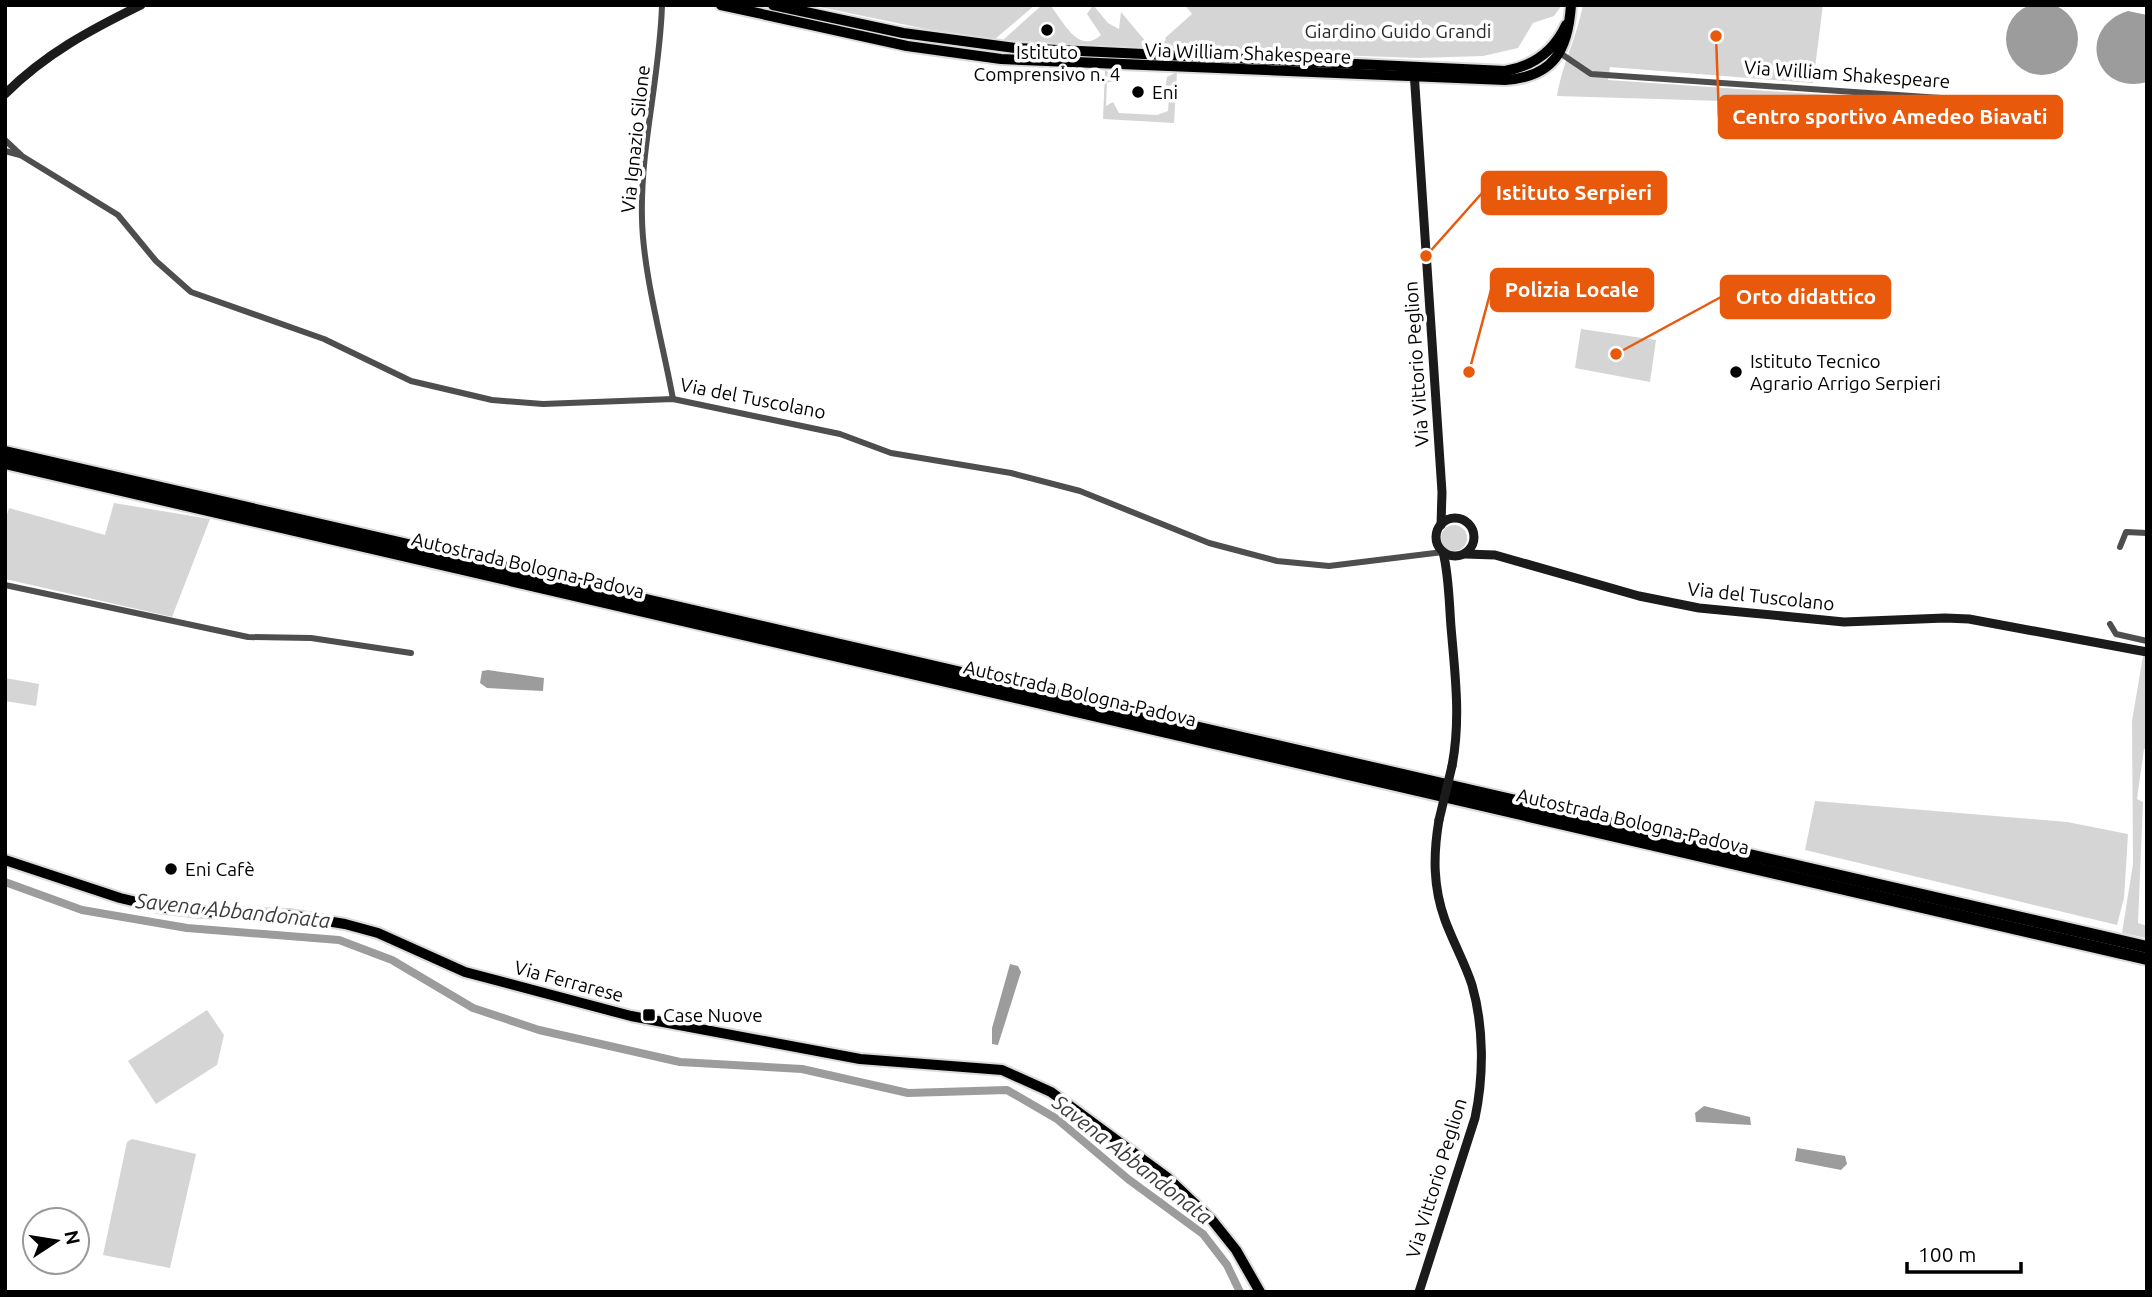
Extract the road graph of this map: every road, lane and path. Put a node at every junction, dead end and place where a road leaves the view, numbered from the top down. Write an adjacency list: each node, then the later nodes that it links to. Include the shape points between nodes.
1 (141, 5): 8 (main road, via 57,49)
2 (662, 5): 15 (street, Via Ignazio Silone, via 642,217)
3 (721, 5): 7 (main road, Via William Shakespeare, via 907,46 1001,59)
4 (773, 5): 7 (main road, Via William Shakespeare, via 903,33 1014,48)
5 (1571, 5): 6 (main road, via 1569,33)
6 (1556, 50): 7 (main road, Via William Shakespeare, via 1540,71 1514,80); 10 (street, Via William Shakespeare, via 1591,74)
7 (1414, 71): 18 (main road, Via Vittorio Peglion)
8 (13, 86): 9 (main road); 11 (main road)
9 (5, 94)
10 (1970, 100)
11 (5, 102)
12 (5, 140): 14 (street, Via del Tuscolano)
13 (5, 150): 14 (street, Via del Tuscolano)
14 (22, 156): 15 (street, Via del Tuscolano, via 118,215 156,261 191,292 324,338 411,381 492,400 543,404)
15 (673, 399): 24 (street, Via del Tuscolano, via 840,434 891,453 1080,491 1209,542 1277,561 1329,566)
16 (5, 452): 34 (highway, Autostrada Bologna-Padova)
17 (5, 463): 35 (highway, Autostrada Bologna-Padova)
18 (1442, 492): 19 (main road, via 1449,507); 20 (main road, Via Vittorio Peglion)
19 (1465, 521): 20 (main road, via 1452,518); 21 (main road)
20 (1441, 525): 24 (main road, via 1436,538)
21 (1474, 533): 25 (main road, via 1473,545); 26 (main road)
22 (2147, 533): 23 (street, via 2126,532)
23 (2120, 547)
24 (1443, 552): 25 (main road); 27 (main road, Via Vittorio Peglion)
25 (1463, 555): 26 (main road, Via del Tuscolano); 27 (main road, via 1451,565)
26 (1495, 555): 31 (main road, Via del Tuscolano, via 1699,608 1844,622 1945,618)
27 (1448, 579): 37 (main road, Via Vittorio Peglion, bridge, via 1458,718 1439,820 1435,882 1445,921 1472,985 1481,1090)
28 (5, 585): 32 (street, via 248,637 311,638)
29 (2110, 624): 30 (street, via 2116,634)
30 (2147, 641)
31 (2147, 652)
32 (411, 653)
33 (5, 860): 36 (main road, Via Ferrarese, via 130,901 200,912 327,920 378,933 465,972 631,1016 860,1059 1002,1070 1051,1092 1168,1178 1212,1220)
34 (2147, 947)
35 (2147, 959)
36 (1260, 1292)
37 (1419, 1292)

